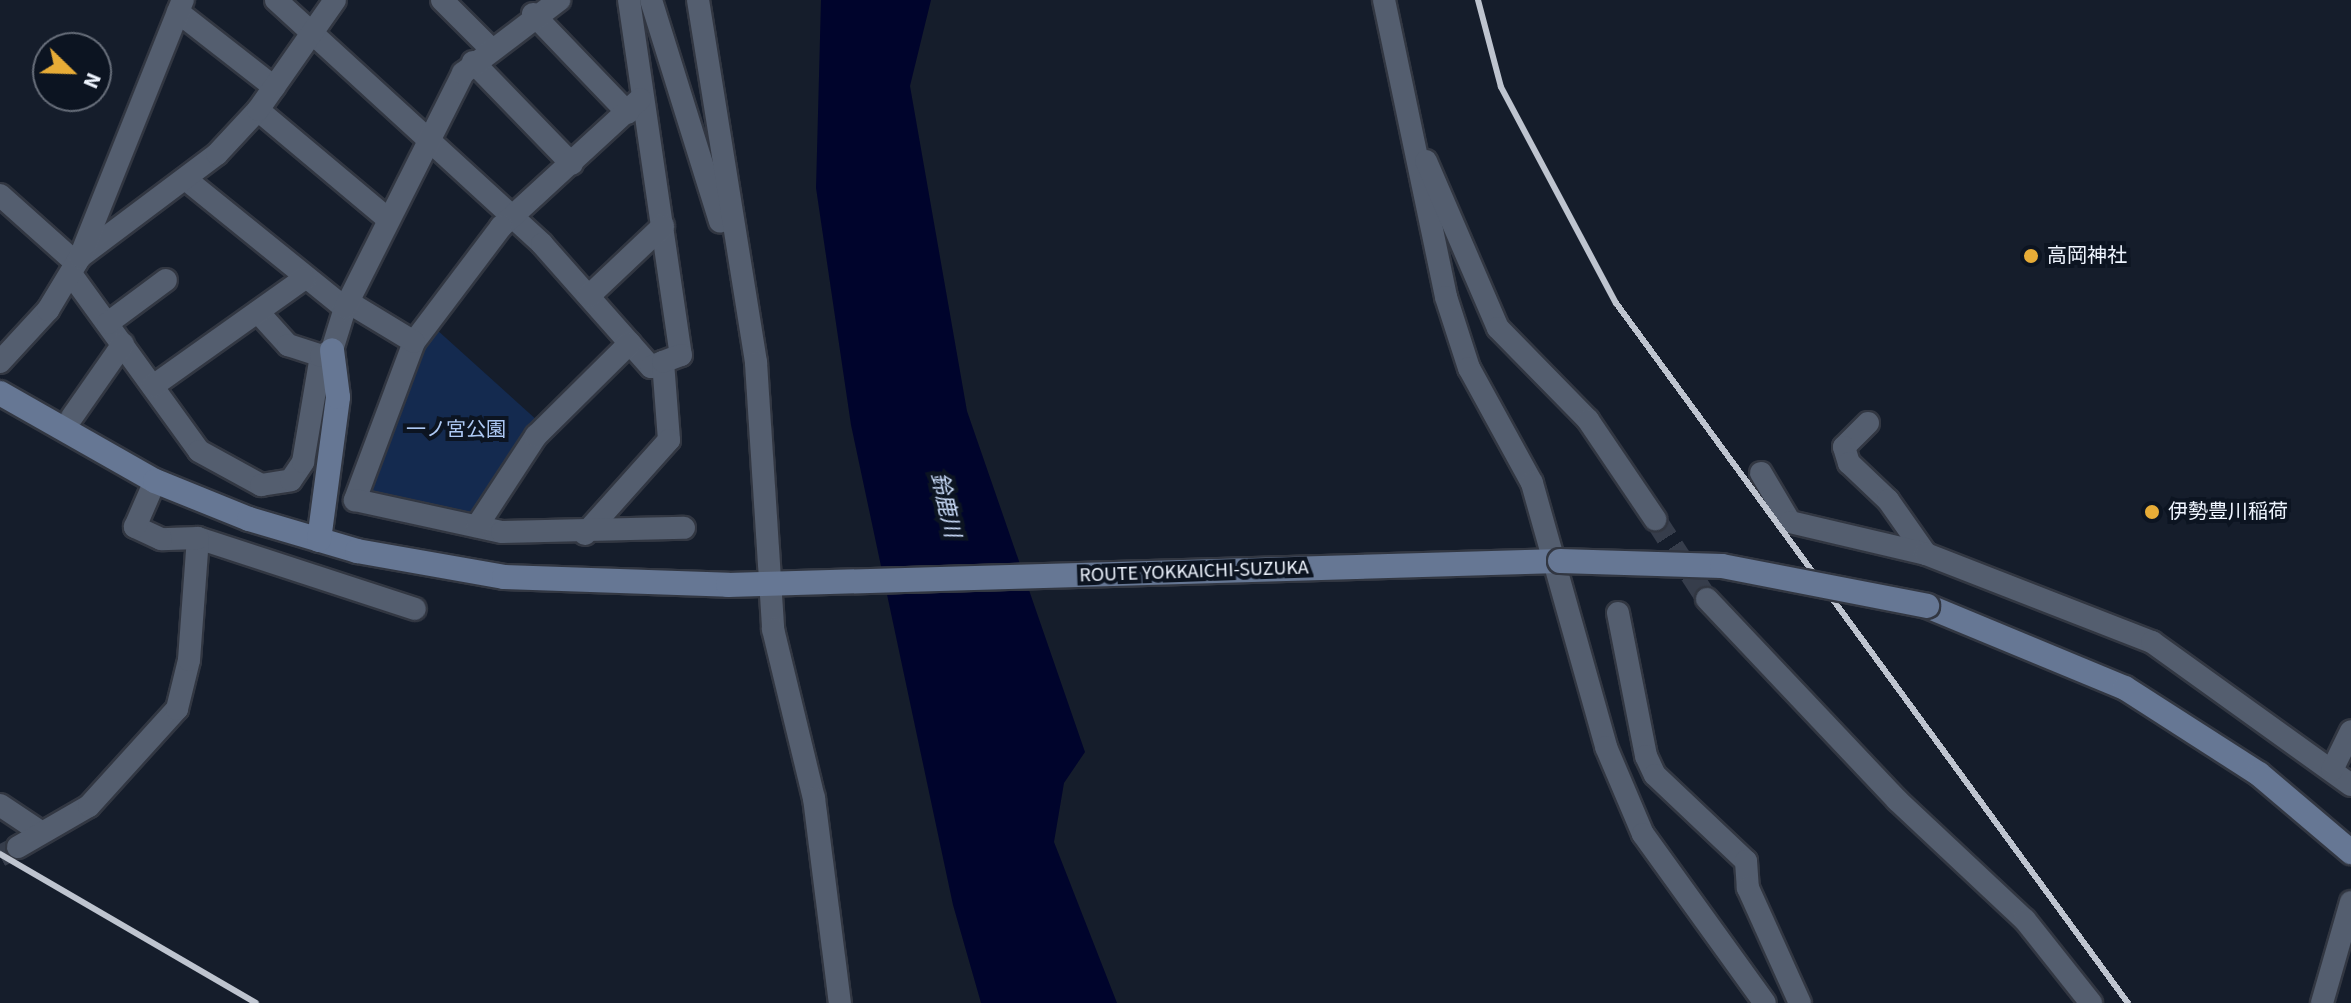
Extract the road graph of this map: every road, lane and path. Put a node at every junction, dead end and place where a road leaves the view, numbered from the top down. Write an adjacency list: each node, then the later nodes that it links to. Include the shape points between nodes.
1 (276, 0): 11 (street)
2 (335, 0): 11 (street)
3 (442, 0): 12 (street)
4 (559, 0): 10 (street)
5 (629, 0): 14 (street)
6 (651, 0): 27 (street)
7 (698, 0): 27 (street)
8 (1384, 0): 15 (street)
9 (181, 6): 13 (street); 24 (street)
10 (533, 14): 12 (street); 14 (street)
11 (312, 34): 13 (street); 17 (street)
12 (482, 55): 17 (street); 18 (street)
13 (274, 87): 16 (street)
14 (634, 106): 18 (street); 23 (street)
15 (1403, 108): 44 (street, via 1498,328 1588,420); 51 (street, via 1469,368 1532,483)
16 (258, 110): 19 (street); 21 (street)
17 (428, 143): 21 (street); 22 (street)
18 (572, 164): 22 (street)
19 (188, 181): 24 (street); 25 (street)
20 (0, 195): 24 (street)
21 (388, 219): 29 (street)
22 (514, 219): 28 (street); 32 (street)
23 (663, 226): 28 (street); 37 (street, via 681,355)
24 (75, 265): 31 (street); 36 (street)
25 (305, 278): 29 (street); 30 (street)
26 (166, 280): 31 (street)
27 (742, 291): 52 (street, via 756,363)
28 (589, 296): 33 (street)
29 (347, 305): 32 (street); 35 (street)
30 (258, 312): 35 (street, via 278,338); 38 (street)
31 (108, 323): 34 (street)
32 (414, 342): 45 (street, via 355,500)
33 (630, 343): 37 (street, via 651,367); 45 (street, via 536,436)
34 (123, 344): 38 (street); 40 (street)
35 (327, 353): 38 (street, via 303,462 280,485 209,461); 49 (main road, via 338,397)
36 (0, 362)
37 (663, 362): 47 (street, via 669,440)
38 (153, 386)
39 (0, 393): 43 (main road, ROUTE YOKKAICHI-SUZUKA)
40 (72, 417)
41 (1868, 423): 50 (street, via 1844,447 1849,463 1888,500)
42 (1761, 473): 50 (street, via 1790,522)
43 (155, 481): 48 (street, via 135,527 161,539); 49 (main road, ROUTE YOKKAICHI-SUZUKA)
44 (1655, 519)
45 (477, 526): 47 (street)
46 (684, 528): 47 (street)
47 (585, 534)
48 (198, 538): 54 (street); 60 (street, via 189,660 171,721 89,806)
49 (319, 540): 52 (main road, ROUTE YOKKAICHI-SUZUKA, via 518,578)
50 (1926, 554): 57 (street, via 2152,642)
51 (1560, 561): 52 (main road, ROUTE YOKKAICHI-SUZUKA); 62 (main road, ROUTE YOKKAICHI-SUZUKA, bridge, via 1767,572 1976,622 2056,654 2167,713 2259,774); 65 (street, via 1606,747 1643,834)
52 (777, 584): 64 (street, via 773,629 814,798)
53 (1707, 599): 67 (street, via 1897,800 2025,920)
54 (415, 609)
55 (1618, 613): 66 (street, via 1646,756 1655,775 1746,861 1748,888)
56 (2351, 731): 57 (street)
57 (2332, 770): 58 (street)
58 (2351, 785)
59 (0, 805): 60 (street)
60 (42, 833): 61 (street)
61 (18, 847)
62 (2351, 852)
63 (2351, 902): 68 (street)
64 (840, 1003)
65 (1765, 1003)
66 (1800, 1003)
67 (2091, 1003)
68 (2322, 1003)

